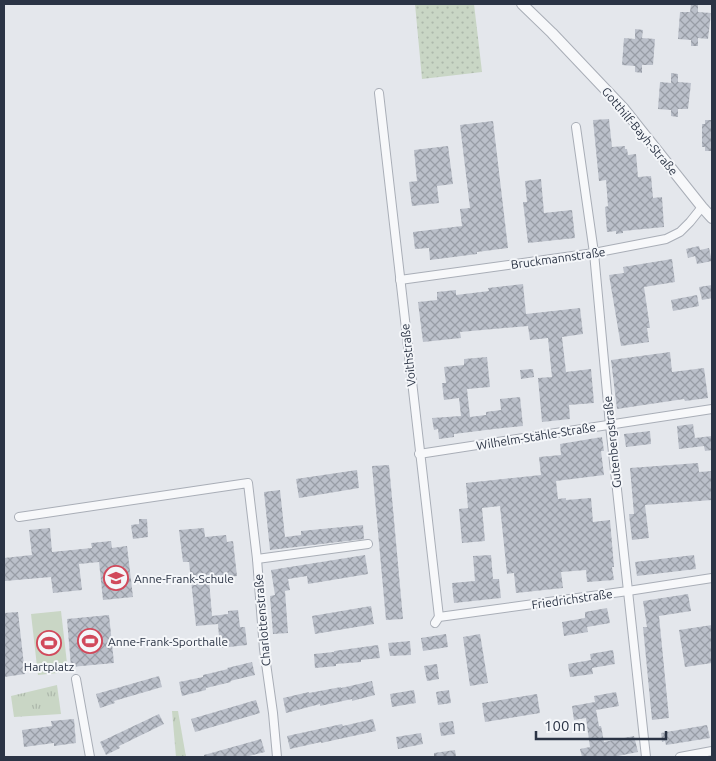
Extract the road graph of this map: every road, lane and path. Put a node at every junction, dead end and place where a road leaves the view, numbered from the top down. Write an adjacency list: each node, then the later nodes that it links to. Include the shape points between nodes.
1 (522, 4): 4 (street, Gotthilf-Bayh-Straße, via 624,108)
2 (379, 93): 7 (street, Voithstraße)
3 (576, 127): 6 (street, Gutenbergstraße)
4 (702, 207): 5 (street, Gotthilf-Bayh-Straße); 6 (street, Bruckmannstraße, via 680,232 666,239)
5 (712, 218)
6 (594, 253): 7 (street, Bruckmannstraße); 9 (street, Gutenbergstraße)
7 (400, 280): 10 (street, Voithstraße)
8 (712, 409): 9 (street, Wilhelm-Stähle-Straße)
9 (610, 425): 10 (street, Wilhelm-Stähle-Straße); 15 (street, Gutenbergstraße)
10 (419, 454): 16 (street, Voithstraße)
11 (19, 517): 13 (street, Charlottenstraße, via 248,483)
12 (368, 544): 13 (street)
13 (257, 559): 20 (street, Charlottenstraße)
14 (712, 578): 15 (street, Friedrichstraße)
15 (628, 591): 16 (street, Friedrichstraße); 21 (street, Gutenbergstraße)
16 (437, 620)
17 (76, 679): 19 (street)
18 (712, 751): 22 (street)
19 (90, 757)
20 (277, 757)
21 (646, 757)
22 (680, 757)

